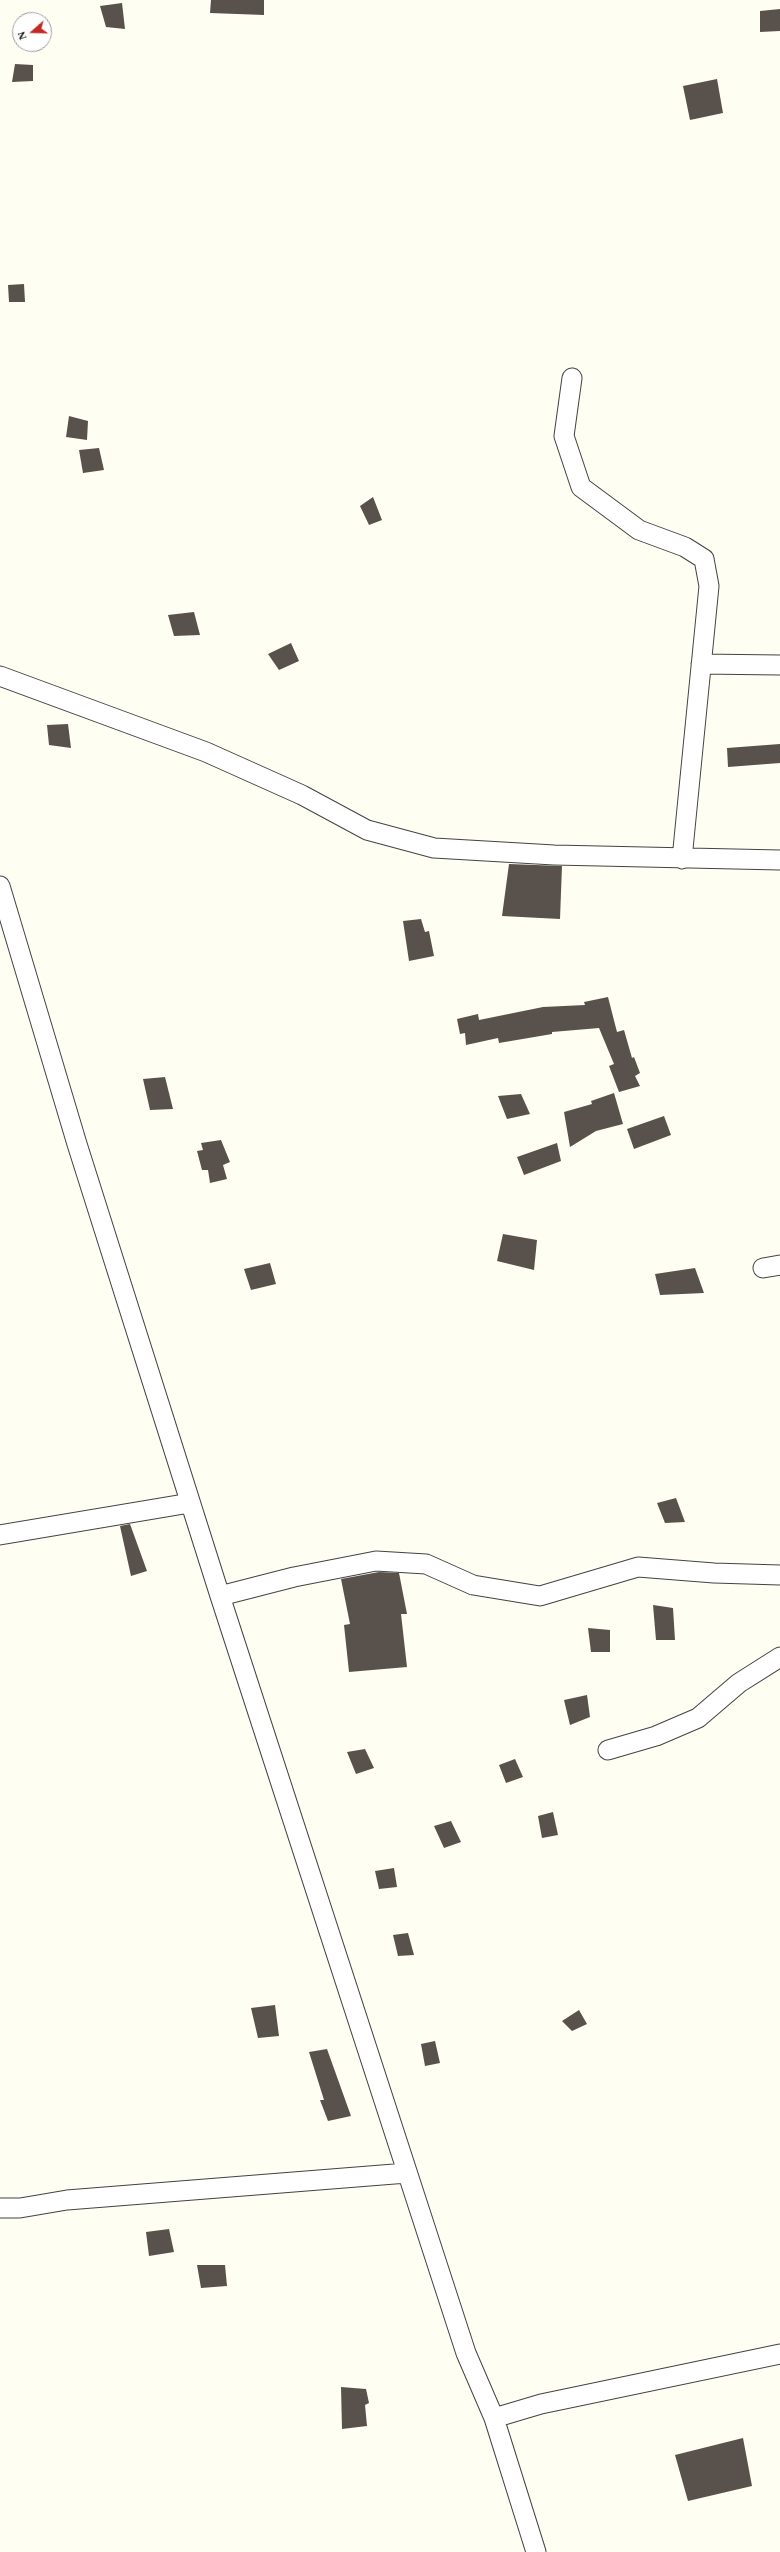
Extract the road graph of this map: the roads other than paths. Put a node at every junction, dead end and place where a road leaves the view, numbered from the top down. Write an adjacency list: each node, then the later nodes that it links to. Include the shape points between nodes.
1 (572, 378): 2 (street, via 564,436 580,487 639,530 685,547 704,559 709,586)
2 (701, 664): 3 (street); 5 (street)
3 (780, 665)
4 (0, 676): 5 (street, via 206,752 302,795 366,830 434,848)
5 (682, 859): 6 (street)
6 (780, 860)
7 (1, 892): 8 (street, via 79,1151)
8 (190, 1503): 9 (street); 11 (street)
9 (0, 1535)
10 (780, 1575): 11 (street, via 638,1567 540,1596 473,1585 426,1564 376,1562 294,1576)
11 (220, 1596): 14 (street)
12 (780, 1657): 13 (street, via 738,1683 698,1718 656,1736)
13 (608, 1750)
14 (407, 2173): 15 (street, via 67,2200 20,2208); 17 (street, via 466,2353)
15 (0, 2208)
16 (780, 2354): 17 (street, via 541,2404)
17 (494, 2418): 18 (street)
18 (536, 2552)

